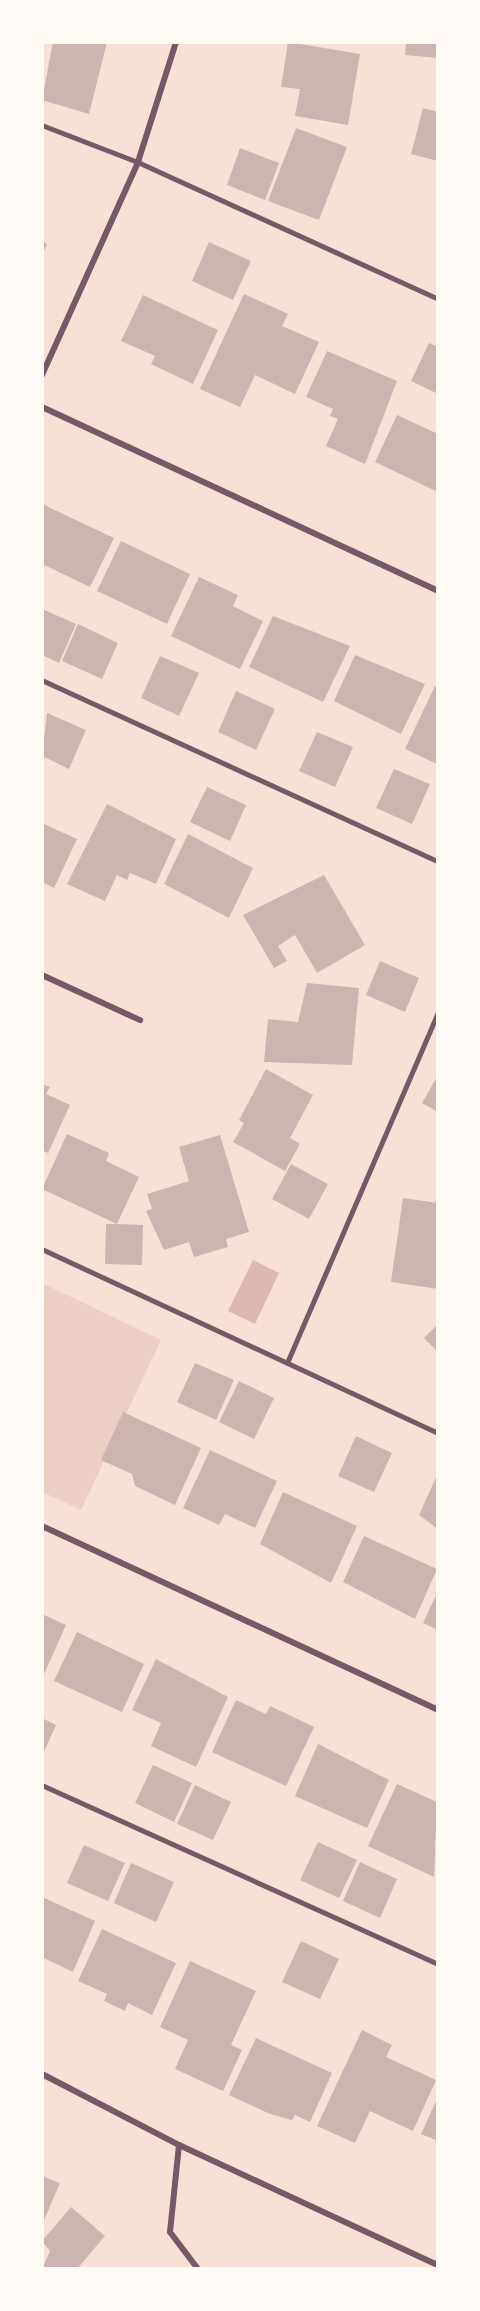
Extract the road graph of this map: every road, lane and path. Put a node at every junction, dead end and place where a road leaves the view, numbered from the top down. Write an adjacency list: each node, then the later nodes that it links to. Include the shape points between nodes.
1 (176, 42): 3 (street)
2 (42, 125): 3 (lane)
3 (138, 162): 4 (lane); 5 (street)
4 (438, 299)
5 (42, 375)
6 (42, 407): 7 (street)
7 (438, 591)
8 (42, 680): 9 (lane)
9 (438, 861)
10 (42, 975): 12 (street)
11 (438, 1012): 14 (lane)
12 (140, 1020)
13 (42, 1249): 14 (lane)
14 (287, 1363): 15 (lane)
15 (438, 1433)
16 (42, 1526): 17 (street)
17 (438, 1710)
18 (42, 1785): 19 (lane)
19 (438, 1964)
20 (42, 2074): 21 (street)
21 (179, 2145): 22 (street); 24 (street, via 170,2232)
22 (429, 2261): 23 (street); 25 (street)
23 (438, 2265)
24 (198, 2269)
25 (424, 2269)

